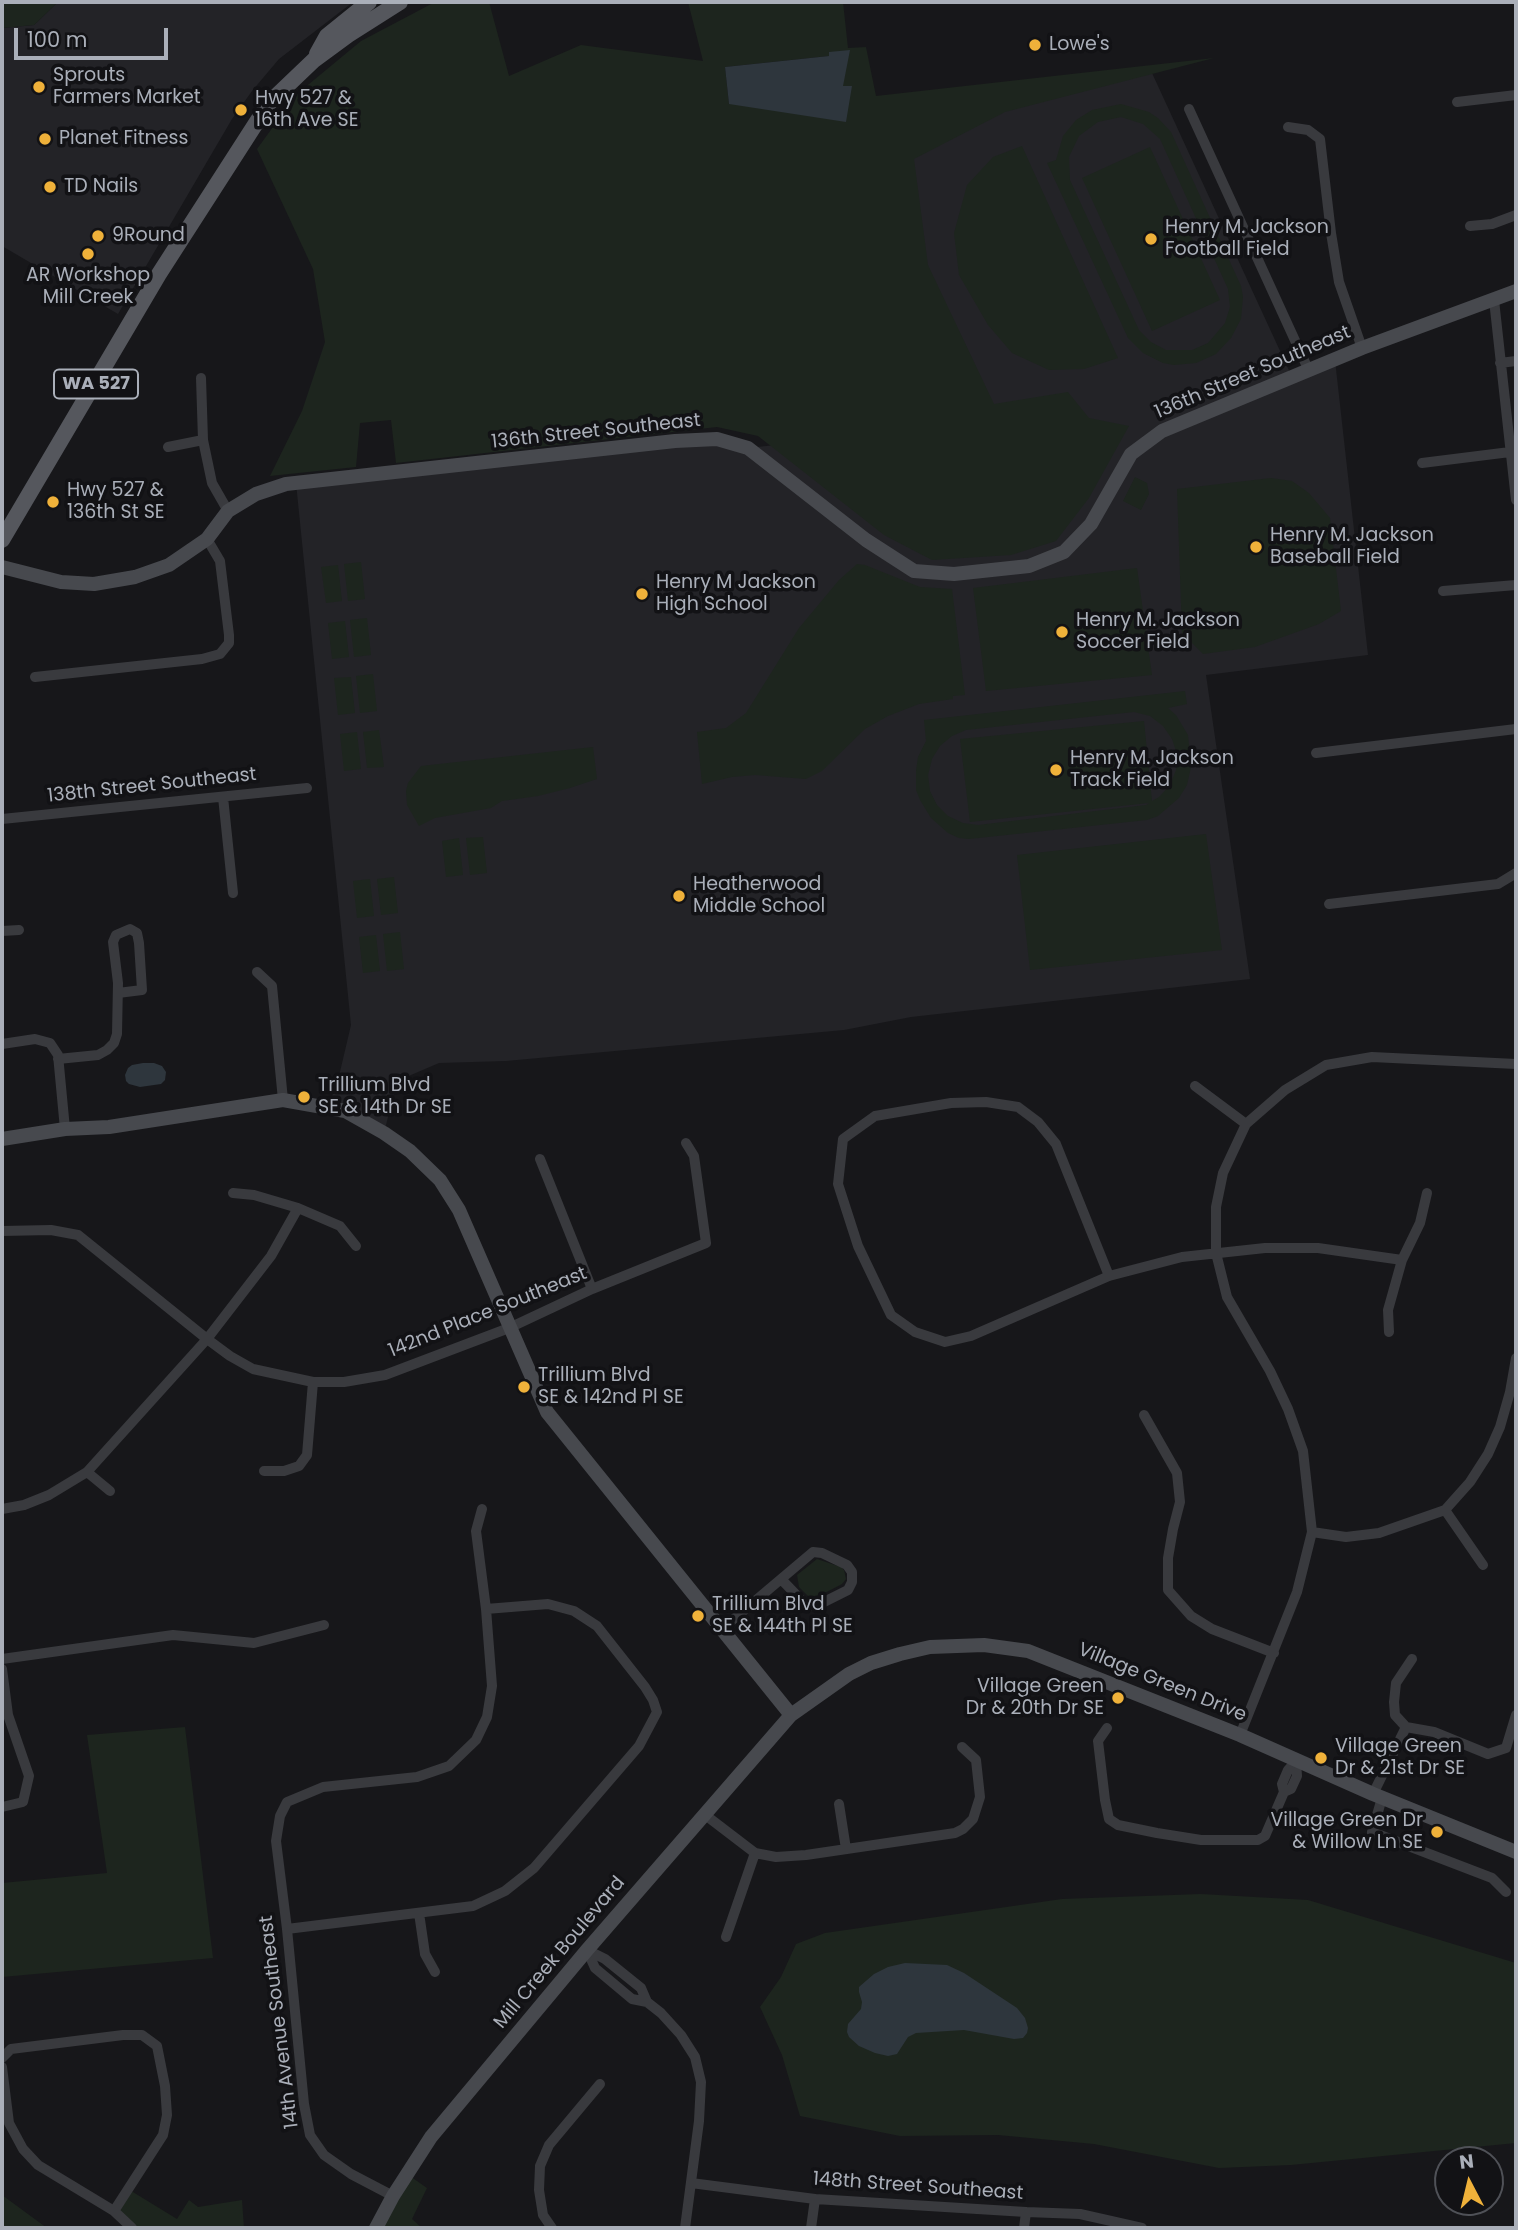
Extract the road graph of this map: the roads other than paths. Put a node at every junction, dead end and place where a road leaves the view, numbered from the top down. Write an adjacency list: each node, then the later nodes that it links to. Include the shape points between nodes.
1 (370, 2): 3 (main road); 4 (main road, WA 527, via 327,36)
2 (400, 2): 3 (main road, WA 527)
3 (348, 35): 4 (main road, WA 527)
4 (314, 60): 25 (main road, WA 527, via 269,103 241,144)
5 (1516, 96): 6 (street)
6 (1457, 102)
7 (1189, 109): 16 (street)
8 (1288, 127): 13 (street, via 1308,130 1320,139 1339,282)
9 (1516, 215): 10 (street)
10 (1470, 226)
11 (1516, 291): 12 (street, 136th Street Southeast)
12 (1494, 300): 13 (street, 136th Street Southeast); 15 (street)
13 (1362, 348): 16 (street, 136th Street Southeast)
14 (1516, 360): 15 (street)
15 (1500, 363): 20 (street)
16 (1309, 371): 23 (street, 136th Street Southeast, via 1162,431 1131,454 1091,524 1064,552 1029,565 954,575 914,572 748,448 717,439 286,484)
17 (201, 378): 18 (street)
18 (203, 440): 19 (street); 23 (street, via 212,483)
19 (169, 447)
20 (1510, 452): 21 (street); 22 (street)
21 (1422, 463)
22 (1516, 500)
23 (228, 511): 24 (street, 136th Street Southeast)
24 (207, 539): 26 (street, 136th Street Southeast, via 169,565 94,584 61,582); 29 (street, via 220,561 229,635 229,643 219,654)
25 (2, 540)
26 (2, 567)
27 (1516, 585): 28 (street)
28 (1443, 592)
29 (35, 677)
30 (1516, 729): 31 (street)
31 (1316, 753)
32 (307, 788): 33 (street, 138th Street Southeast)
33 (223, 797): 34 (street, 138th Street Southeast); 36 (street)
34 (2, 819)
35 (1516, 873): 37 (street, via 1498,884)
36 (233, 893)
37 (1329, 904)
38 (19, 930): 39 (street)
39 (2, 931)
40 (257, 972): 46 (street, via 272,986)
41 (118, 993): 41 (street, via 113,942 116,935 130,929 137,933 139,943 142,990); 43 (street, via 114,1043 98,1055)
42 (2, 1044): 43 (street, via 35,1039 50,1043)
43 (58, 1059): 48 (street)
44 (1516, 1063): 47 (street, via 1372,1058 1326,1065 1285,1090)
45 (1195, 1086): 47 (street)
46 (283, 1101): 48 (street, via 110,1127); 61 (street, via 345,1111 410,1151 440,1180 459,1210)
47 (1246, 1124): 57 (street, via 1223,1172 1216,1207)
48 (65, 1129): 49 (street)
49 (2, 1139)
50 (686, 1143): 60 (street, 142nd Place Southeast, via 694,1156 706,1243)
51 (540, 1159): 60 (street)
52 (1427, 1192): 58 (street, via 1420,1223)
53 (233, 1193): 54 (street)
54 (298, 1208): 56 (street, via 340,1226); 63 (street, via 271,1256)
55 (2, 1231): 63 (street, 142nd Place Southeast, via 51,1230 78,1235)
56 (356, 1246)
57 (1216, 1253): 58 (street, via 1318,1248); 59 (street); 73 (street, via 1227,1297 1270,1371 1303,1451)
58 (1402, 1260): 62 (street, via 1388,1310)
59 (1109, 1276): 59 (street, via 1056,1144 1018,1107 951,1103 875,1116 843,1139 838,1184 858,1246 891,1315 915,1332 945,1342 971,1336)
60 (592, 1290): 61 (street, 142nd Place Southeast)
61 (509, 1328): 65 (street, 142nd Place Southeast, via 385,1375); 78 (street, via 547,1412)
62 (1389, 1332)
63 (207, 1339): 65 (street, 142nd Place Southeast, via 253,1369); 67 (street)
64 (1516, 1358): 72 (street, via 1489,1454)
65 (313, 1382): 68 (street, via 306,1455 299,1466)
66 (1144, 1415): 79 (street, via 1177,1474 1180,1502 1167,1590 1191,1616 1212,1629)
67 (87, 1472): 69 (street); 70 (street, via 49,1495)
68 (264, 1472)
69 (110, 1492)
70 (2, 1509)
71 (482, 1509): 76 (street, via 476,1531)
72 (1445, 1510): 73 (street, via 1379,1533 1346,1537); 74 (street)
73 (1312, 1532): 79 (street, via 1297,1592)
74 (1483, 1565)
75 (781, 1579): 75 (street, via 813,1552 847,1565 852,1572 848,1590 813,1606 806,1605); 78 (street)
76 (486, 1609): 98 (street, via 548,1604 574,1611 597,1626 645,1687 657,1712 639,1746 534,1868 505,1891 473,1906); 99 (street, 14th Avenue Southeast, via 492,1686 487,1717 476,1740 449,1766 417,1777 323,1787 287,1802 276,1841)
77 (324, 1625): 80 (street, via 254,1643 173,1635)
78 (723, 1628): 83 (street)
79 (1274, 1653): 87 (street)
80 (2, 1659)
81 (1412, 1659): 85 (street, via 1396,1683 1394,1702 1395,1715)
82 (2, 1669): 92 (street, via 8,1715 29,1776 23,1802)
83 (791, 1715): 87 (street, Village Green Drive, via 871,1664 930,1647 984,1645 1028,1651); 93 (street, Mill Creek Boulevard)
84 (1516, 1716): 85 (street, via 1506,1748 1489,1754 1434,1732)
85 (1406, 1727): 90 (street)
86 (1107, 1728): 89 (street, via 1098,1741 1109,1819 1118,1825 1201,1840 1258,1840 1265,1836 1284,1792 1291,1789 1297,1776)
87 (1240, 1735): 89 (street, Village Green Drive)
88 (962, 1747): 94 (street, via 976,1760 980,1797 969,1823 955,1833)
89 (1296, 1760): 90 (street, Village Green Drive)
90 (1377, 1796): 95 (street, Village Green Drive); 97 (street, via 1372,1832 1492,1878)
91 (839, 1804): 94 (street)
92 (2, 1807)
93 (704, 1814): 96 (street); 101 (street, Mill Creek Boulevard)
94 (846, 1849): 96 (street, via 776,1857)
95 (1516, 1852)
96 (755, 1853): 100 (street)
97 (1506, 1892)
98 (419, 1913): 99 (street); 102 (street, via 425,1954)
99 (287, 1929): 107 (street, 14th Avenue Southeast, via 310,2135 324,2155)
100 (726, 1937)
101 (587, 1950): 106 (street, via 641,1988 647,2002 661,2012 695,2057 701,2082); 107 (street, Mill Creek Boulevard, via 431,2137)
102 (435, 1972)
103 (2, 2058): 109 (street, via 10,2049 123,2035 142,2035 157,2046 167,2115 163,2135)
104 (2, 2067): 109 (street, via 9,2123 23,2149 38,2165)
105 (600, 2084): 113 (street, via 549,2145 540,2166 543,2215)
106 (691, 2183): 108 (street, 148th Street Southeast); 114 (street)
107 (393, 2196): 112 (street, Mill Creek Boulevard)
108 (815, 2199): 110 (street, 148th Street Southeast); 115 (street)
109 (114, 2211): 111 (street)
110 (1026, 2212): 116 (street); 117 (street, 148th Street Southeast, via 1080,2214)
111 (132, 2228)
112 (376, 2228)
113 (552, 2228)
114 (685, 2228)
115 (811, 2228)
116 (1024, 2228)
117 (1142, 2228)

